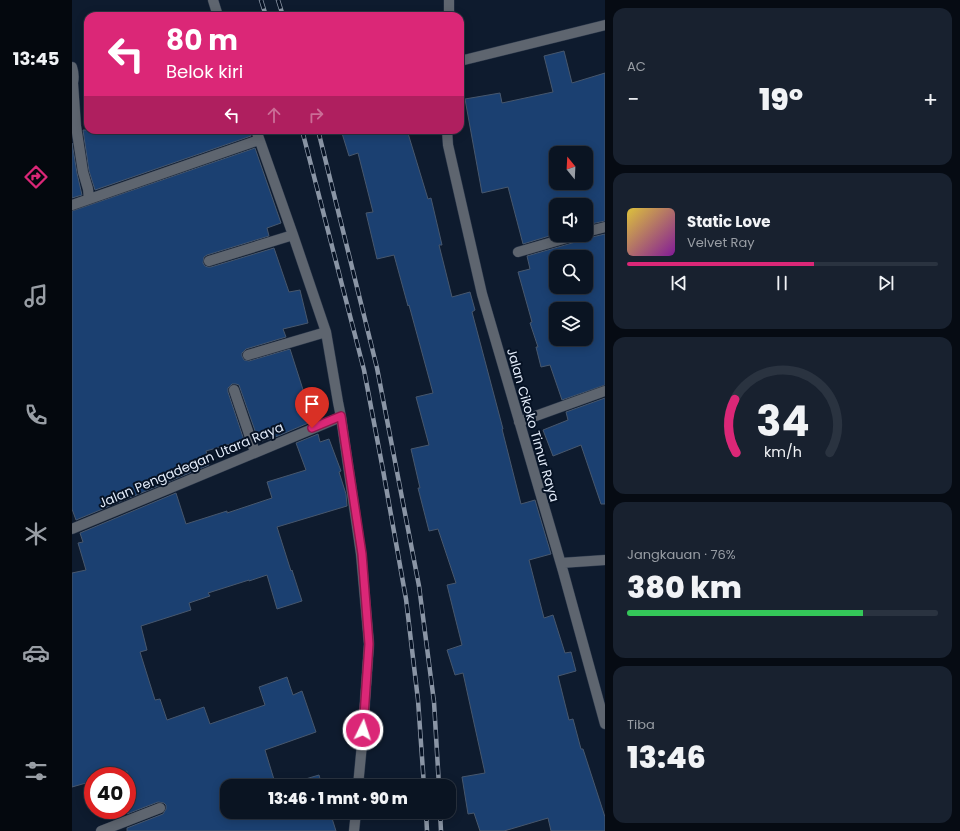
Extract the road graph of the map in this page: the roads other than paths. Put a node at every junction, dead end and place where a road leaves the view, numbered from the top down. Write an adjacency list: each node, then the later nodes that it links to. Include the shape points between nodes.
1 (213, 0): 3 (street)
2 (449, 0): 4 (street)
3 (217, 12)
4 (449, 12)
5 (605, 25): 6 (street)
6 (464, 61)
7 (72, 67): 11 (street, via 76,126)
8 (258, 134): 10 (street)
9 (447, 134): 24 (street, Jalan Cikoko Timur Raya, via 482,294)
10 (260, 140): 11 (street); 15 (street)
11 (89, 199): 12 (street)
12 (72, 205)
13 (605, 227): 14 (street)
14 (593, 230)
15 (293, 235): 18 (street); 19 (street)
16 (552, 242): 17 (street)
17 (518, 252)
18 (209, 261)
19 (326, 332): 20 (street); 23 (street)
20 (248, 355)
21 (234, 390): 25 (street)
22 (605, 390): 24 (street)
23 (341, 416): 25 (street, Jalan Pengadegan Utara Raya); 30 (street, via 362,554 369,644)
24 (519, 422): 28 (street, Jalan Cikoko Timur Raya)
25 (255, 452): 26 (street, Jalan Pengadegan Utara Raya)
26 (72, 529)
27 (605, 560): 28 (street)
28 (560, 563): 29 (street, Jalan Cikoko Timur Raya)
29 (605, 724)
30 (359, 779)
31 (160, 808): 33 (street)
32 (355, 819): 34 (street)
33 (101, 831)
34 (354, 831)

